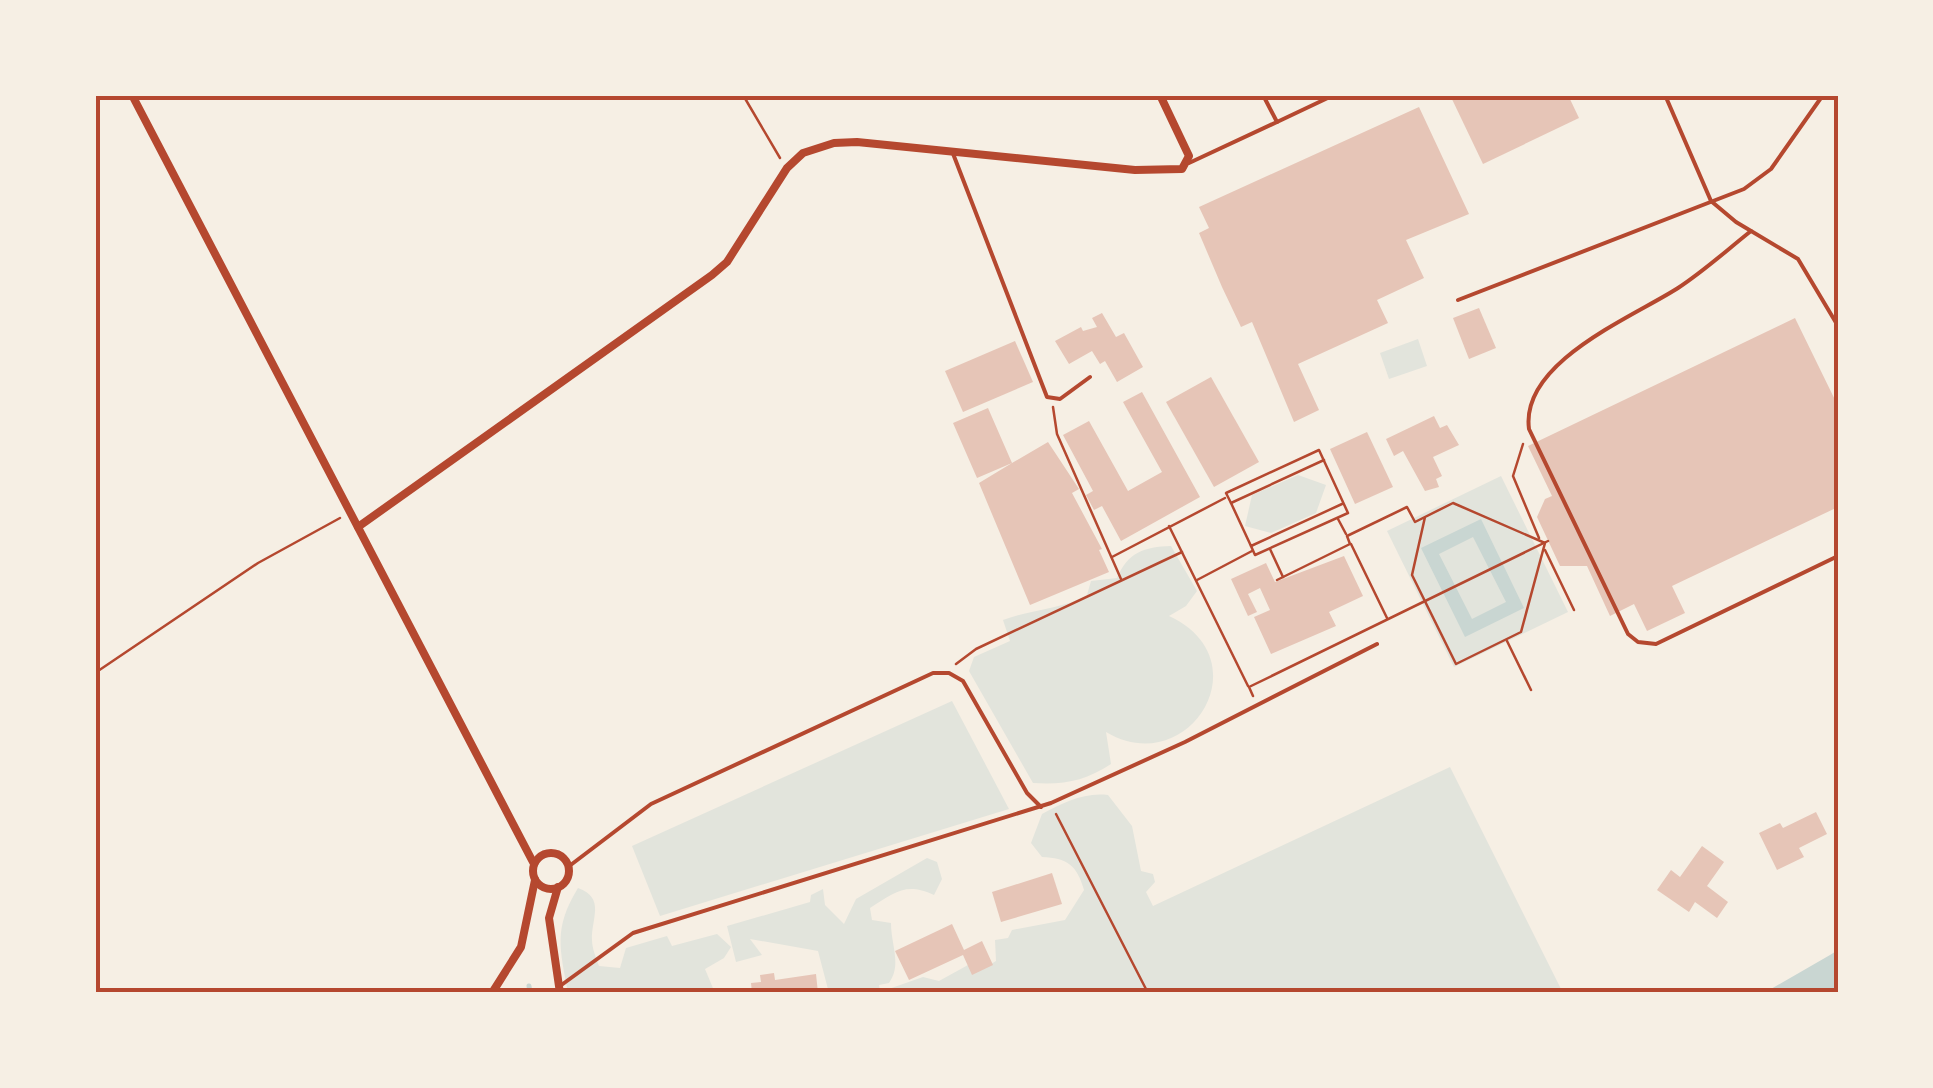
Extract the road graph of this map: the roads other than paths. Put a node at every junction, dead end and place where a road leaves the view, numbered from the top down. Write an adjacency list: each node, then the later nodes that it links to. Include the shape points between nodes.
1 (132, 95): 15 (street)
2 (1160, 95): 9 (street)
3 (1263, 95): 7 (lane)
4 (1334, 95): 7 (lane)
5 (1665, 95): 10 (lane)
6 (1822, 95): 10 (lane, via 1771,169)
7 (1277, 122): 9 (lane)
8 (952, 151): 9 (street, via 1135,170 1170,171); 14 (lane, via 1052,400); 15 (street, via 834,143 803,153 728,262)
9 (1190, 163)
10 (1712, 201): 11 (lane); 12 (lane)
11 (1751, 231): 13 (lane, via 1798,259); 16 (lane, via 1680,287 1576,350 1535,395 1529,428 1628,634 1638,642 1656,644)
12 (1458, 300)
13 (1838, 326)
14 (1090, 377)
15 (358, 527): 19 (street)
16 (1838, 556)
17 (1377, 644): 18 (lane)
18 (1041, 807): 20 (lane, via 969,688 948,673 926,675 652,804); 23 (lane, via 633,934)
19 (534, 864): 20 (street, via 552,853); 21 (street)
20 (568, 867): 22 (street)
21 (535, 880): 22 (street); 24 (street, via 521,948)
22 (558, 887): 23 (street, via 549,918)
23 (560, 990)
24 (492, 993)

